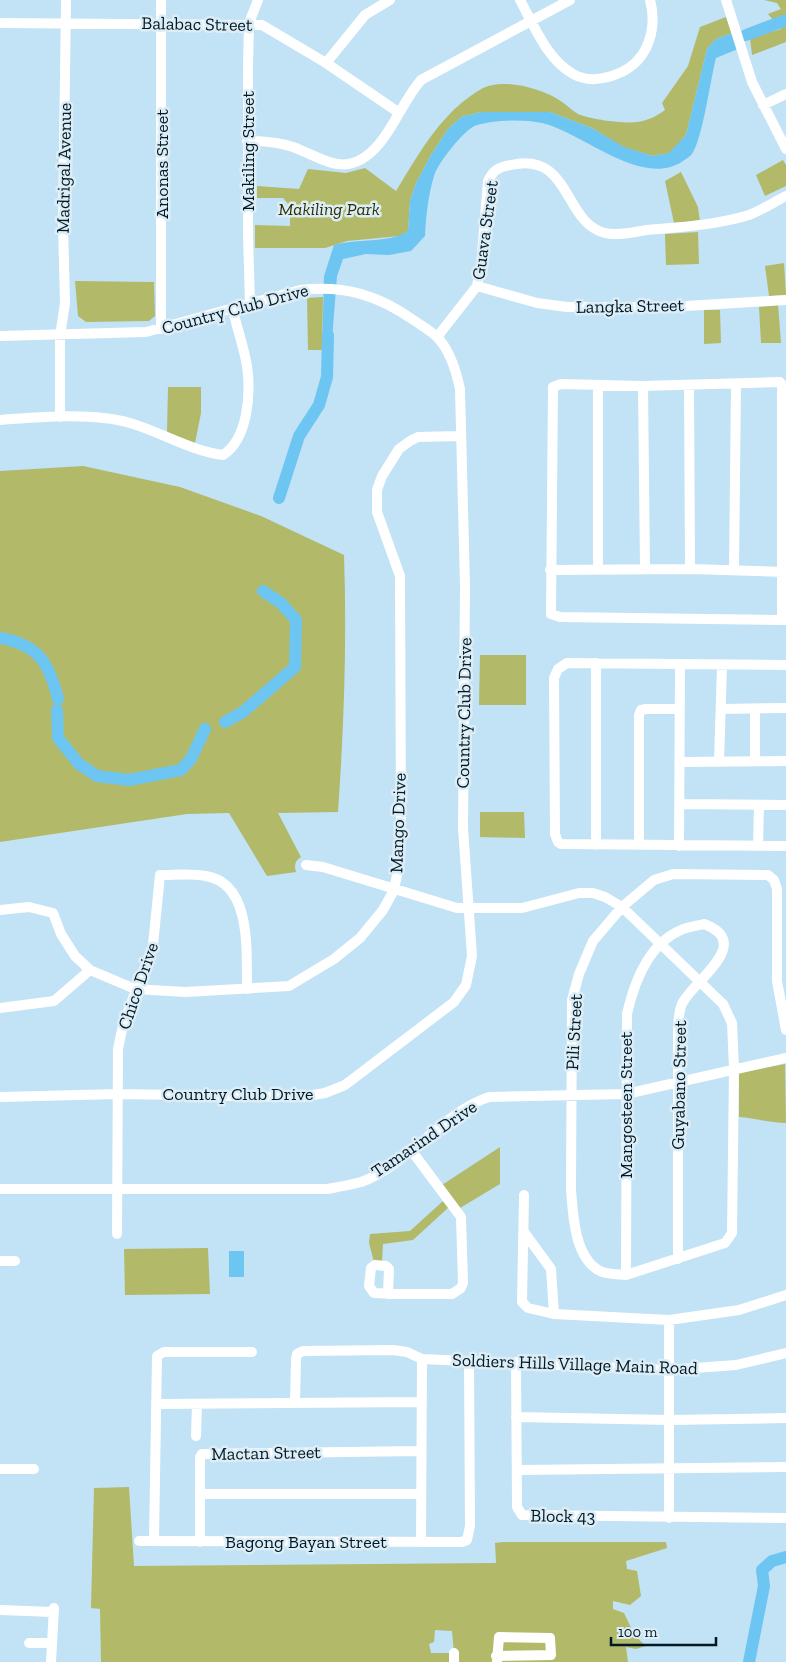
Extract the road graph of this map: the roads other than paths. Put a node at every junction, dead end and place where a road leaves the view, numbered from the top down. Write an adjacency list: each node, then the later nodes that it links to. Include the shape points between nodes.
1 (66, 0): 12 (street, Madrigal Avenue)
2 (161, 0): 10 (street, Anonas Street)
3 (258, 0): 13 (street, Makiling Street)
4 (390, 0): 14 (street, via 365,15)
5 (520, 0): 9 (street)
6 (570, 0): 9 (street)
7 (650, 0): 9 (street, via 652,33 641,57 604,79 575,75 561,66)
8 (726, 0): 16 (street, via 752,82)
9 (531, 20): 17 (street, via 433,72 417,85)
10 (161, 22): 12 (street, Balabac Street); 13 (street, Balabac Street); 25 (street, Anonas Street)
11 (0, 23): 12 (street, Balabac Street)
12 (66, 23): 27 (street, Madrigal Avenue, via 65,304)
13 (249, 23): 14 (street, Balabac Street, via 262,24); 18 (street, Makiling Street)
14 (326, 63): 17 (street, Balabac Street)
15 (786, 94): 16 (street)
16 (763, 105): 19 (street)
17 (398, 112): 18 (street, via 380,144 363,159 345,165 325,163 276,143)
18 (247, 141): 23 (street, Makiling Street)
19 (786, 149)
20 (786, 196): 21 (street, Guava Street, via 750,214 719,223 604,233 583,219 553,173 532,164 499,167 488,182)
21 (478, 286): 22 (street, Langka Street, via 567,308 669,307); 28 (street, Guava Street)
22 (786, 300)
23 (250, 304): 24 (street, Country Club Drive); 28 (street, Country Club Drive, via 300,290 342,290 390,304)
24 (233, 310): 25 (street, Country Club Drive); 33 (street, via 247,367 246,414 242,433 233,449 223,456 129,423)
25 (162, 329): 27 (street, Country Club Drive)
26 (0, 336): 27 (street, Country Club Drive)
27 (60, 336): 33 (street, Madrigal Avenue)
28 (437, 337): 35 (street, Country Club Drive, via 452,360 457,376)
29 (598, 384): 32 (street); 37 (street); 40 (street, via 553,387)
30 (689, 384): 31 (street); 32 (street); 39 (street)
31 (736, 384): 36 (street, via 780,382 782,385); 41 (street)
32 (643, 386): 38 (street)
33 (60, 417): 34 (street)
34 (0, 420)
35 (460, 436): 65 (street, Mango Drive, via 418,437 410,441 399,449 377,490 377,512 400,576 401,818); 66 (street, Country Club Drive, via 465,586 463,828)
36 (784, 465): 42 (street)
37 (598, 569): 38 (street); 40 (street)
38 (644, 569): 39 (street)
39 (690, 569): 41 (street)
40 (550, 570): 43 (street, via 550,614 560,617)
41 (734, 570): 42 (street)
42 (785, 572): 43 (street)
43 (784, 620)
44 (596, 663): 46 (street); 60 (street); 60 (street, via 567,663 558,669 554,678 555,834 558,842 566,845)
45 (786, 665): 47 (street)
46 (680, 666): 47 (street); 49 (street)
47 (722, 666): 50 (street)
48 (786, 708): 51 (street)
49 (680, 709): 54 (street); 59 (street, via 646,709 639,715)
50 (721, 709): 51 (street); 55 (street)
51 (755, 709): 52 (street)
52 (755, 761): 53 (street); 55 (street)
53 (786, 761)
54 (680, 762): 55 (street); 56 (street)
55 (719, 762)
56 (680, 804): 58 (street); 61 (street)
57 (786, 804): 58 (street)
58 (759, 805): 62 (street)
59 (639, 845): 60 (street); 61 (street)
60 (596, 846)
61 (679, 846): 62 (street)
62 (758, 846): 63 (street)
63 (786, 846)
64 (306, 865): 65 (street, via 323,867)
65 (394, 890): 66 (street, via 456,908); 73 (street, Mango Drive, via 383,910 360,938 334,958 289,986)
66 (470, 906): 67 (street, via 522,908 593,893); 80 (street, Country Club Drive, via 472,956 462,991 454,1002 345,1084 325,1093 301,1096)
67 (622, 908): 69 (street, Pili Street); 74 (street, via 654,880 673,874 768,875 777,889 777,981); 82 (street, Pili Street, via 593,941 579,974 572,1000)
68 (0, 910): 70 (street, Mango Drive, via 29,907 53,913 75,956)
69 (661, 945): 71 (street, Pili Street); 71 (street, Guyabano Street, via 680,930 704,924 720,934 723,940 720,957); 81 (street, Mangosteen Street, via 643,967 631,996 627,1014)
70 (90, 970): 72 (street, Mango Drive); 75 (street, via 54,1002)
71 (700, 982): 78 (street, Pili Street, via 723,1004 732,1023); 79 (street, Guyabano Street, via 682,1003 678,1025)
72 (135, 989): 73 (street, Mango Drive, via 185,992); 73 (street, Chico Drive, via 153,944 160,875 207,876 221,882 233,893 244,914); 80 (street, Chico Drive, via 118,1049)
73 (247, 989)
74 (784, 999): 76 (street)
75 (0, 1008)
76 (786, 1030)
77 (786, 1058): 78 (street, Tamarind Drive)
78 (734, 1069): 79 (street, Tamarind Drive); 90 (street, Pili Street, via 732,1234 725,1243)
79 (679, 1081): 81 (street, Tamarind Drive); 90 (street, Guyabano Street)
80 (118, 1094): 83 (street, Country Club Drive); 86 (street, Chico Drive)
81 (626, 1094): 82 (street, Tamarind Drive); 93 (street, Mangosteen Street)
82 (571, 1096): 84 (street, Tamarind Drive, via 505,1096 474,1102); 93 (street, Pili Street, via 573,1220 590,1263 609,1274)
83 (0, 1097)
84 (411, 1150): 86 (street, Tamarind Drive, via 362,1182 327,1189); 94 (street, via 461,1218 463,1283 452,1294)
85 (0, 1189): 86 (street, Tamarind Drive)
86 (117, 1190): 89 (street, Chico Drive)
87 (524, 1195): 88 (street)
88 (524, 1232): 96 (street, via 551,1269); 96 (street, via 523,1305)
89 (117, 1234)
90 (678, 1259): 93 (street, Pili Street)
91 (0, 1261): 92 (street)
92 (15, 1261)
93 (626, 1275)
94 (388, 1294)
95 (786, 1294): 97 (street, via 739,1310)
96 (554, 1314): 97 (street)
97 (669, 1320): 103 (street)
98 (252, 1352): 105 (street, via 158,1354)
99 (786, 1353): 103 (street, Soldiers Hills Village Main Road, via 736,1365)
100 (422, 1359): 101 (street, Soldiers Hills Village Main Road); 104 (street); 107 (street, Soldiers Hills Village Main Road, via 393,1350 303,1351 296,1359)
101 (469, 1361): 102 (street, Soldiers Hills Village Main Road); 125 (street, Bagong Bayan Street, via 470,1535 462,1542)
102 (516, 1362): 103 (street, Soldiers Hills Village Main Road); 108 (street, Block 43)
103 (668, 1370): 110 (street)
104 (420, 1402): 107 (street); 112 (street)
105 (156, 1404): 106 (street); 123 (street)
106 (196, 1404): 107 (street); 111 (street)
107 (295, 1404)
108 (516, 1417): 110 (street); 117 (street, Block 43)
109 (786, 1418): 110 (street)
110 (670, 1420): 115 (street)
111 (196, 1436)
112 (419, 1451): 118 (street, Mactan Street, via 202,1454); 119 (street)
113 (786, 1467): 115 (street)
114 (34, 1468): 116 (street)
115 (670, 1468): 117 (street); 120 (street)
116 (0, 1469)
117 (517, 1470): 120 (street, Block 43, via 517,1507 522,1515)
118 (201, 1494): 119 (street); 124 (street, Mactan Street)
119 (420, 1494): 125 (street)
120 (669, 1518): 121 (street)
121 (786, 1518)
122 (138, 1541): 123 (street, Bagong Bayan Street)
123 (154, 1541): 124 (street, Bagong Bayan Street)
124 (200, 1542): 125 (street, Bagong Bayan Street)
125 (420, 1542)
126 (0, 1610): 128 (street, via 54,1610)
127 (29, 1643): 128 (street)
128 (52, 1643): 130 (street)
129 (496, 1659): 129 (street, via 551,1655 550,1638 499,1637)
130 (51, 1662)

